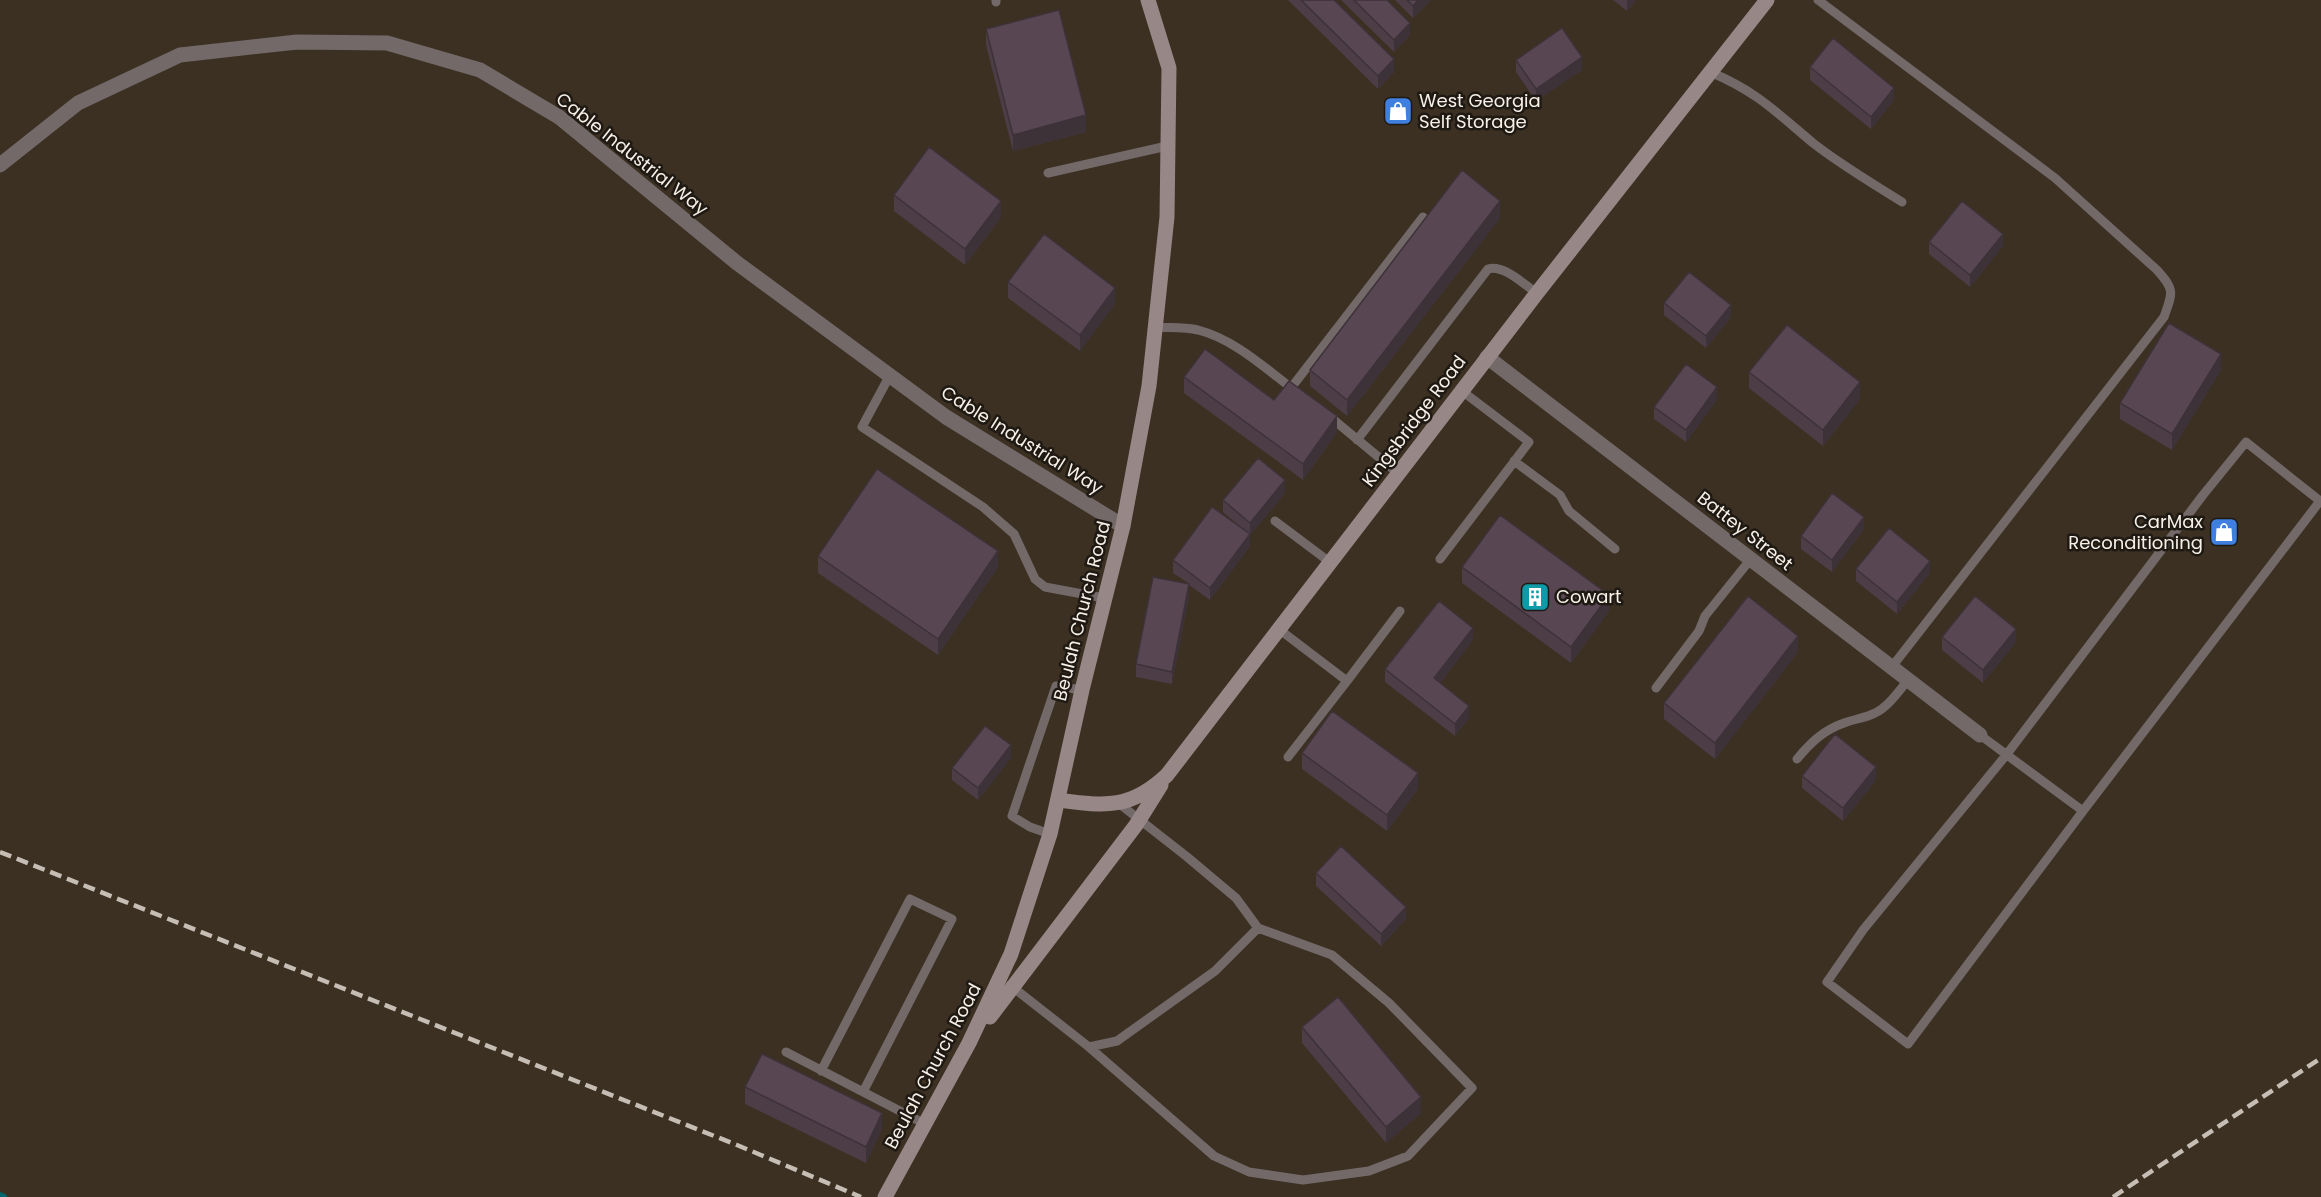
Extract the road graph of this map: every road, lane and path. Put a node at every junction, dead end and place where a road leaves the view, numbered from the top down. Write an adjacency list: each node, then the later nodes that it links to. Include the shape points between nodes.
1 (1148, 0): 5 (street, Beulah Church Road, via 1169,68)
2 (1767, 0): 4 (street, Kingsbridge Road)
3 (1818, 0): 30 (lane, via 2055,178 2157,270 2170,285 2172,294 2164,317)
4 (1710, 72): 8 (lane, via 1760,98 1854,173); 10 (street, Kingsbridge Road)
5 (1167, 146): 7 (lane); 11 (street, Beulah Church Road, via 1167,217)
6 (0, 165): 13 (street, Cable Industrial Way, via 78,103 180,55 297,42 387,43 480,70 558,117 737,263)
7 (1048, 173)
8 (1902, 202)
9 (1423, 217): 14 (lane)
10 (1537, 293): 12 (street, Kingsbridge Road); 18 (lane, via 1501,269 1488,269)
11 (1155, 327): 14 (lane, via 1196,330 1218,337); 22 (street, Beulah Church Road, via 1149,386)
12 (1488, 357): 15 (street, Kingsbridge Road); 25 (street, Battey Street)
13 (890, 375): 22 (street, Cable Industrial Way, via 946,417); 27 (lane, via 862,427 983,507 1014,534 1035,579 1046,587)
14 (1291, 388): 16 (lane)
15 (1462, 391): 19 (lane, via 1529,442); 20 (street, Kingsbridge Road)
16 (1300, 394)
17 (1319, 408): 18 (lane)
18 (1357, 440): 20 (lane)
19 (1514, 462): 23 (lane, via 1560,495 1569,512); 24 (lane)
20 (1399, 474): 26 (street, Kingsbridge Road)
21 (1275, 521): 26 (lane)
22 (1123, 526): 27 (street, Beulah Church Road)
23 (1615, 549)
24 (1440, 559)
25 (1750, 560): 30 (street, Battey Street); 33 (lane, via 1705,616 1699,631)
26 (1331, 563): 29 (street, Kingsbridge Road)
27 (1104, 598): 34 (street, Beulah Church Road)
28 (1400, 610): 32 (lane)
29 (1280, 630): 32 (lane); 39 (street, Kingsbridge Road)
30 (1892, 668): 31 (street, Battey Street)
31 (1908, 680): 35 (street, Battey Street); 38 (lane, via 1877,713 1824,732)
32 (1347, 681): 37 (lane)
33 (1656, 688)
34 (1082, 690): 40 (street, Beulah Church Road); 44 (lane, via 1056,686 1012,816)
35 (1980, 735): 36 (lane)
36 (2007, 754): 42 (lane); 42 (lane, via 1863,930 1827,982 1908,1044); 42 (lane, via 2246,442 2320,501)
37 (1288, 757)
38 (1797, 759)
39 (1167, 776): 41 (street, Kingsbridge Road, via 1150,791); 43 (street)
40 (1058, 800): 41 (street, Kingsbridge Road, via 1094,805); 44 (street, Beulah Church Road)
41 (1117, 802): 43 (lane)
42 (2083, 811)
43 (1140, 819): 45 (lane, via 1236,898); 46 (street)
44 (1050, 834): 46 (street, Beulah Church Road, via 1011,954)
45 (1258, 928): 47 (lane, via 1215,971 1117,1041); 47 (lane, via 1332,955 1389,1004 1472,1088 1408,1156 1369,1171 1304,1180 1249,1172 1214,1156)
46 (1006, 983): 47 (lane); 51 (street, Beulah Church Road)
47 (1089, 1047)
48 (786, 1052): 49 (lane)
49 (821, 1071): 50 (lane); 50 (lane, via 910,899 952,919)
50 (863, 1092): 51 (lane)
51 (925, 1124): 52 (street, Beulah Church Road)
52 (885, 1197)

